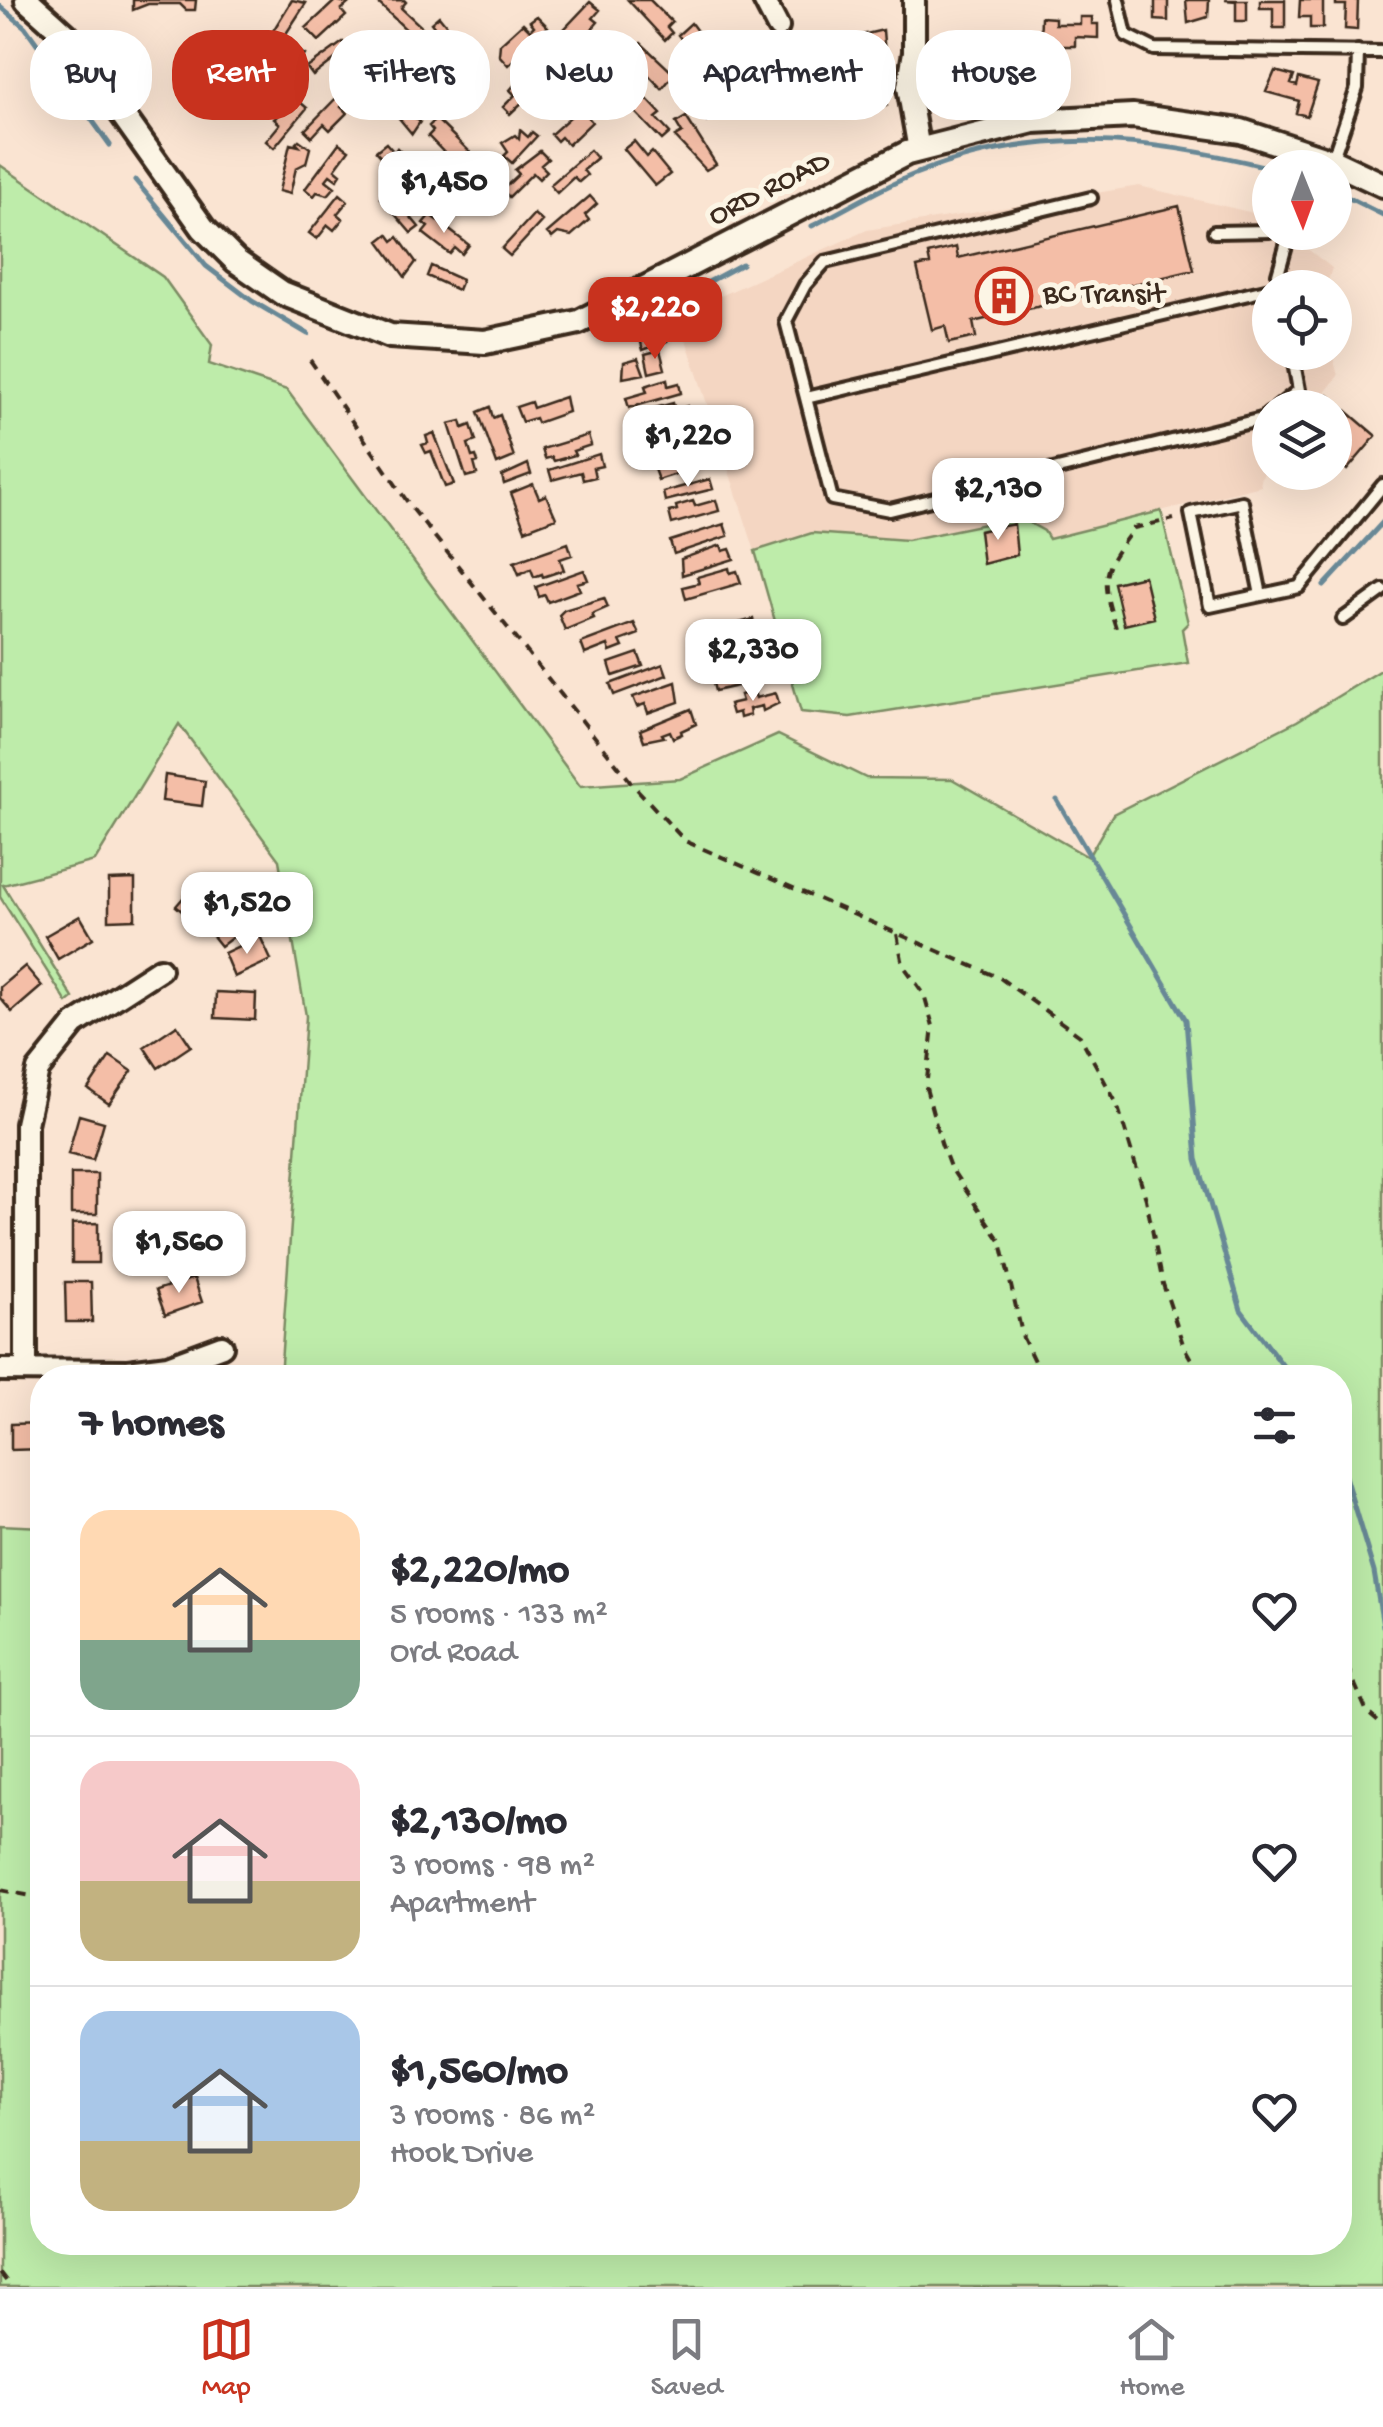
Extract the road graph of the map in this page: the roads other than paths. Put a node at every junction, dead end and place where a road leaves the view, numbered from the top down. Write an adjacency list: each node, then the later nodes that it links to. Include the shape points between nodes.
1 (27, 0): 8 (street, ORD ROAD, via 66,35 202,228 236,262 282,293 390,336 485,342 580,322)
2 (764, 0): 5 (street)
3 (914, 0): 8 (street, via 908,87)
4 (1118, 0): 6 (lane, via 1126,35 1154,49)
5 (778, 27)
6 (1358, 51): 7 (lane); 10 (lane, via 1357,88)
7 (1383, 52)
8 (919, 150): 9 (street, ORD ROAD, via 1033,121 1133,116 1241,131)
9 (1292, 150)
10 (1335, 150)
11 (1352, 173): 12 (street, ORD ROAD)
12 (1383, 185)
13 (1091, 198): 17 (lane, via 824,262 786,321)
14 (1252, 231): 15 (lane)
15 (1214, 232)
16 (1252, 294): 17 (lane)
17 (806, 398): 18 (lane, via 832,499 890,510)
18 (1252, 421)
19 (1383, 486): 21 (lane, via 1300,587)
20 (1383, 590): 22 (lane)
21 (1261, 595): 21 (lane, via 1210,606 1191,513 1242,502)
22 (1343, 619)
23 (160, 969): 27 (street, via 76,1024 38,1070 26,1124)
24 (222, 1346): 25 (street)
25 (171, 1365)
26 (0, 1370): 27 (street)
27 (26, 1370): 28 (street)
28 (30, 1370)

